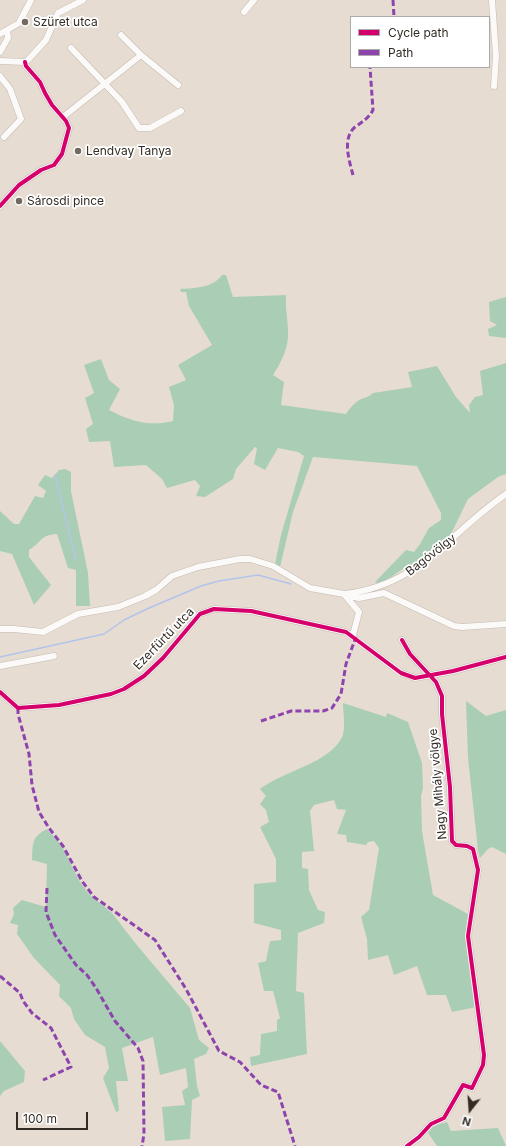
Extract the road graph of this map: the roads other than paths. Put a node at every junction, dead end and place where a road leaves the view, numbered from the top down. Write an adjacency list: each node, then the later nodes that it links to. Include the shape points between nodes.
1 (31, 0): 6 (street, via 19,22)
2 (83, 0): 13 (street, via 58,13 46,40)
3 (254, 0): 5 (street)
4 (492, 0): 17 (street, via 496,56)
5 (244, 12)
6 (7, 30): 7 (street); 10 (street, via 8,38)
7 (0, 34)
8 (121, 35): 11 (street)
9 (71, 48): 15 (street)
10 (0, 52)
11 (141, 55): 15 (street); 16 (street)
12 (0, 61): 13 (street)
13 (25, 62): 19 (street, via 40,82 52,105)
14 (0, 76): 20 (street, via 10,89 21,119)
15 (105, 84): 18 (street, via 122,102 139,128 150,128); 19 (street)
16 (178, 85)
17 (494, 86)
18 (181, 111)
19 (63, 117): 21 (street, via 69,128 62,154 54,164 19,185)
20 (4, 137)
21 (0, 206)
22 (506, 494): 23 (street, Bagóvölgy, via 482,510 435,554 405,575 386,585)
23 (347, 595): 24 (street, via 359,598 384,593 454,626); 25 (street, via 310,588 273,566 250,559 240,559 198,567 172,576 156,590 118,608 78,614 44,632); 26 (street, via 359,612)
24 (506, 624)
25 (0, 629)
26 (353, 635): 31 (street, Ezerfürtű utca, via 401,673 415,678); 32 (street, Ezerfürtű utca, via 290,618 251,611 214,609 200,614 163,658 144,676 124,689 59,705 18,708)
27 (402, 640): 31 (street, via 410,654)
28 (54, 656): 30 (street)
29 (506, 657): 31 (street, Ezerfürtű utca, via 454,672)
30 (0, 666)
31 (431, 675): 33 (street, Nagy Mihály völgye, via 442,696 452,841 456,845 473,849 478,863 468,936 483,1061 472,1088 463,1085 444,1118 431,1124)
32 (0, 692)
33 (408, 1146)

